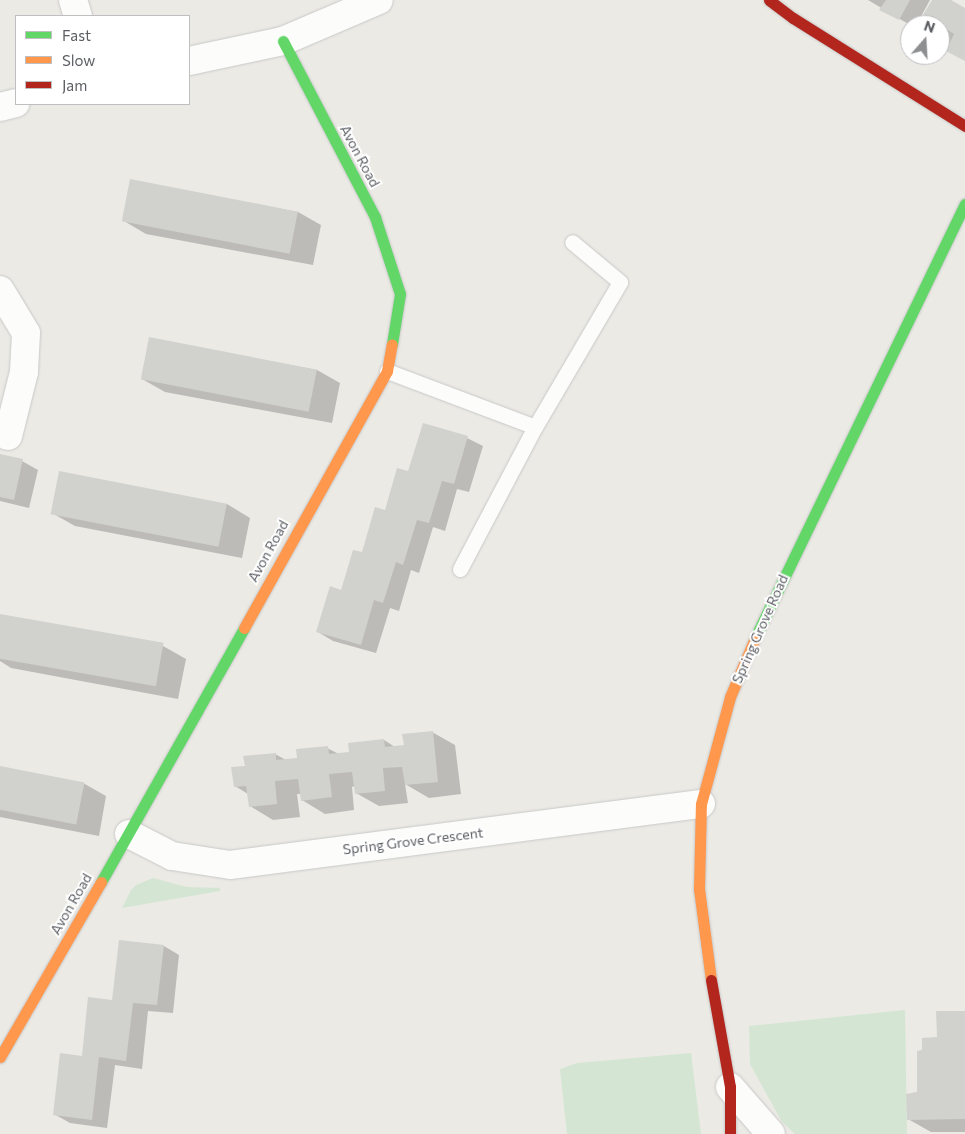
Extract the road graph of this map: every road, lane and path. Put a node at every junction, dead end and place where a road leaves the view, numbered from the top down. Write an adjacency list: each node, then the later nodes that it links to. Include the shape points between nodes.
1 (73, 0): 4 (street)
2 (379, 0): 5 (street)
3 (769, 0): 9 (street)
4 (78, 15)
5 (283, 40): 6 (street); 13 (street, Avon Road, via 375,217 400,294)
6 (190, 60)
7 (15, 103): 8 (street)
8 (0, 107)
9 (965, 126)
10 (965, 204): 17 (street, Spring Grove Road, via 769,606 730,697)
11 (572, 242): 14 (lane, via 620,282)
12 (0, 290): 15 (street, via 26,333 24,372)
13 (386, 371): 14 (lane); 18 (street, Avon Road)
14 (535, 427): 16 (lane)
15 (8, 436)
16 (460, 568)
17 (701, 804): 18 (street, Spring Grove Crescent, via 230,865 172,856); 21 (street, Spring Grove Road, via 699,889 716,1017)
18 (129, 834): 19 (street, Avon Road)
19 (7, 1029): 20 (street, Avon Road)
20 (0, 1057)
21 (730, 1088): 22 (street, Spring Grove Road); 23 (street)
22 (730, 1134)
23 (771, 1134)

